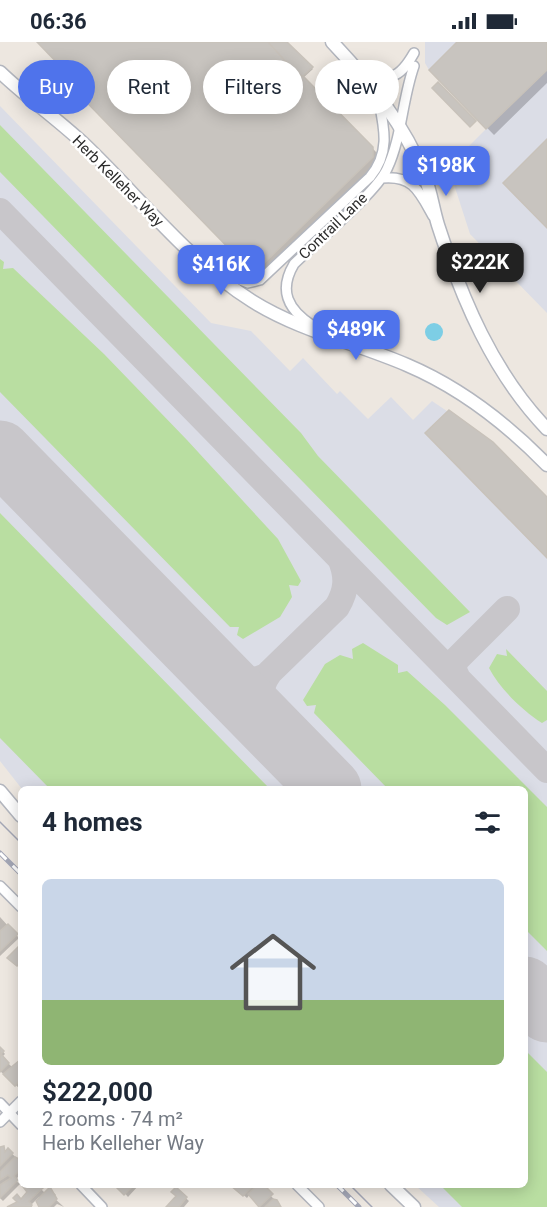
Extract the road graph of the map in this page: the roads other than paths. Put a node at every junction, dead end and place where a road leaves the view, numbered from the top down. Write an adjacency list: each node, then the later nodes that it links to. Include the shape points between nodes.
1 (332, 42): 3 (main road)
2 (414, 53): 6 (street)
3 (348, 60)
4 (414, 66): 9 (street, Contrail Lane)
5 (0, 72): 12 (main road, Herb Kelleher Way, via 83,143)
6 (399, 73)
7 (382, 114): 12 (street, Contrail Lane, via 385,147 378,167 260,280 236,280)
8 (391, 114): 9 (main road)
9 (399, 125): 10 (street, Contrail Lane, via 395,149); 11 (main road, via 424,176)
10 (382, 178): 11 (street, via 397,177 412,184); 13 (street, Contrail Lane, via 294,264 288,275 285,288 290,308)
11 (439, 226): 14 (main road, via 488,349 511,386)
12 (205, 264): 13 (main road, Herb Kelleher Way, via 255,302)
13 (329, 336): 15 (main road, Herb Kelleher Way, via 409,366 477,403)
14 (547, 429)
15 (547, 465)
16 (0, 791): 17 (main road)
17 (18, 812)
18 (0, 886): 19 (street)
19 (18, 904)
20 (0, 1103): 22 (street)
21 (18, 1104): 22 (street)
22 (9, 1113): 23 (street); 24 (street)
23 (0, 1122)
24 (18, 1122)
25 (84, 1188): 28 (street)
26 (300, 1188): 29 (street)
27 (394, 1188): 30 (main road)
28 (102, 1207)
29 (319, 1207)
30 (414, 1207)

